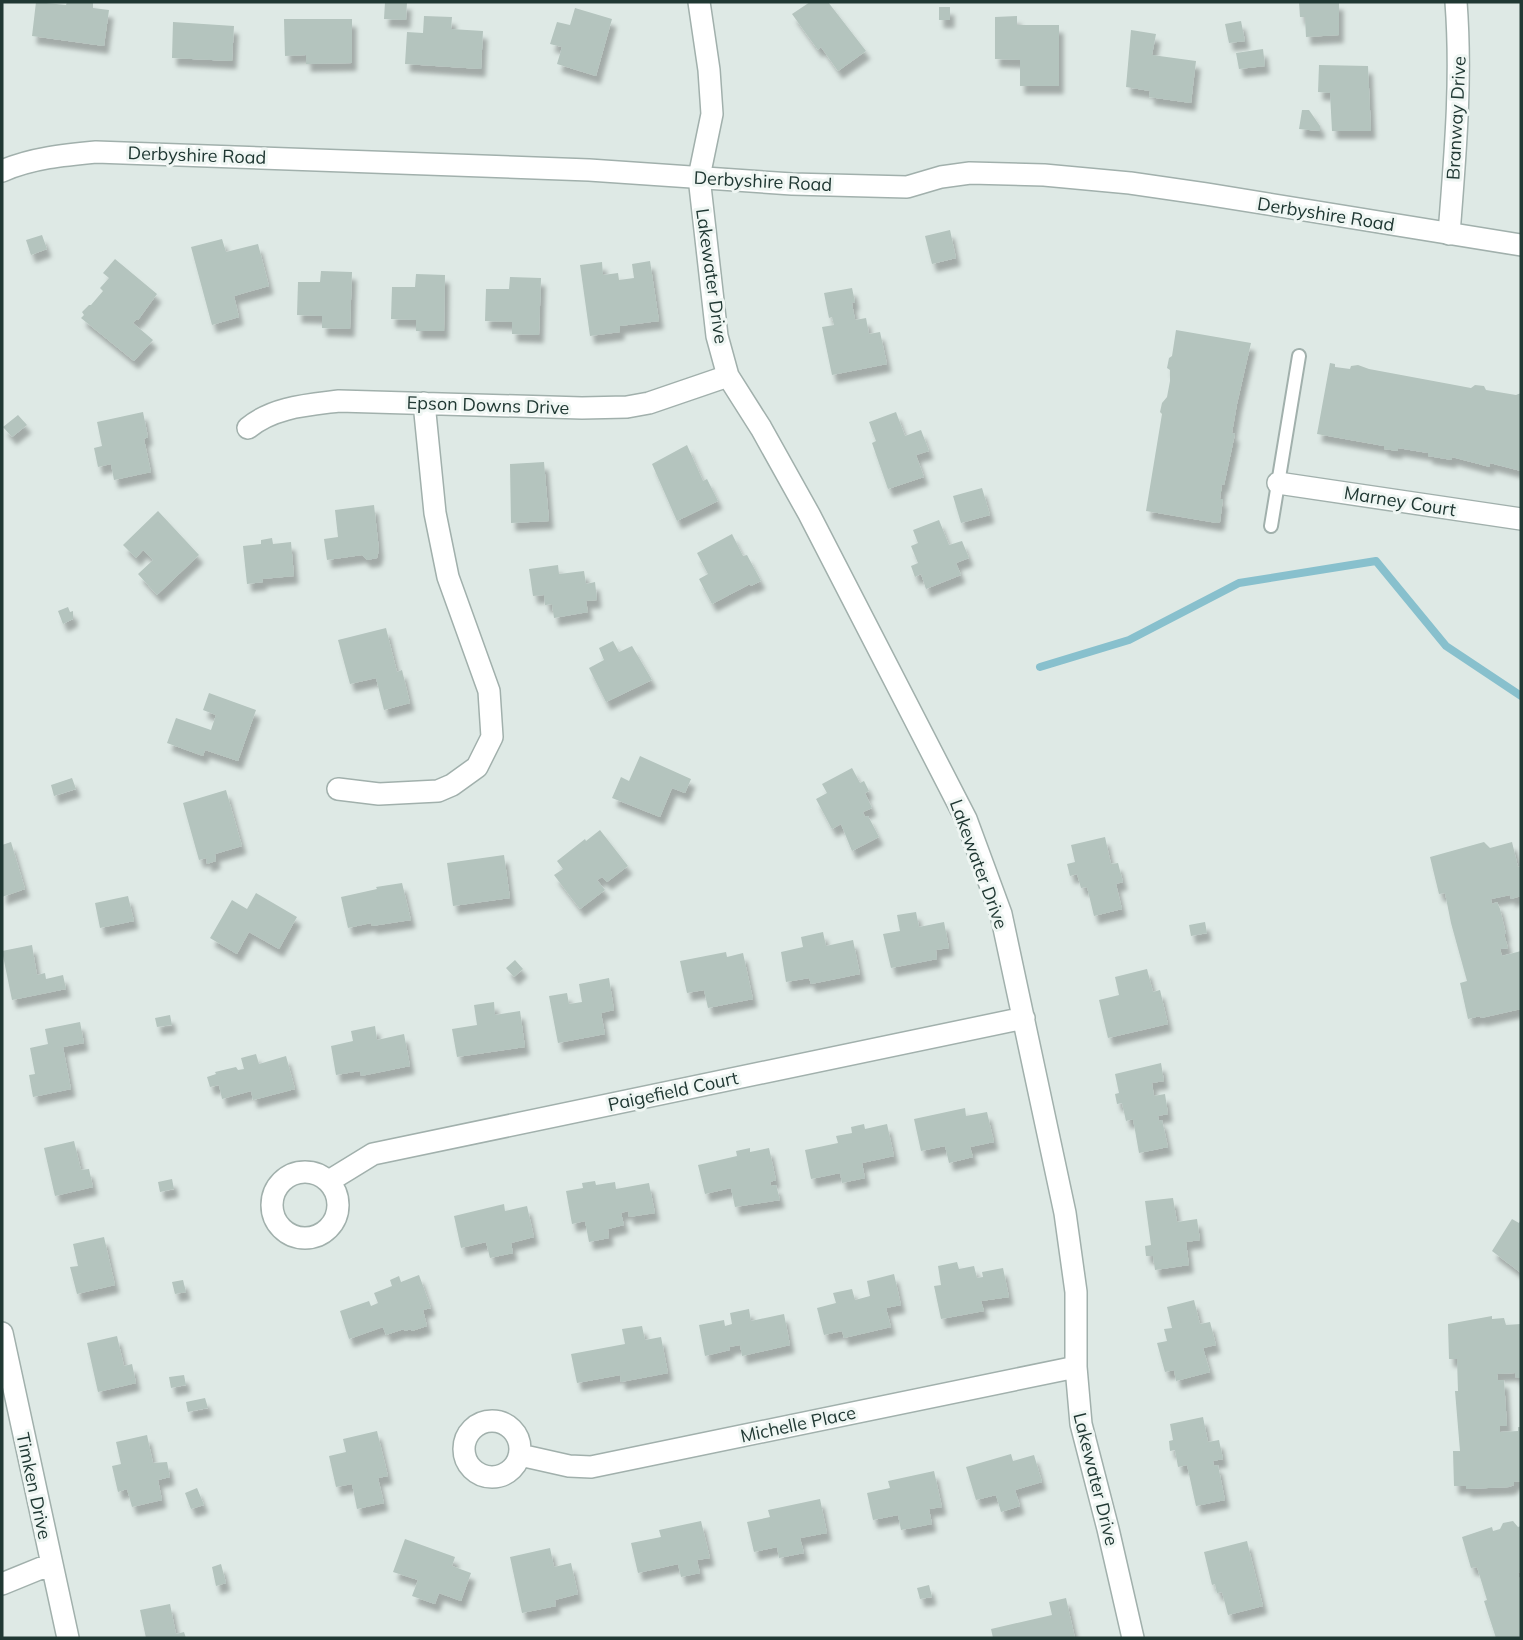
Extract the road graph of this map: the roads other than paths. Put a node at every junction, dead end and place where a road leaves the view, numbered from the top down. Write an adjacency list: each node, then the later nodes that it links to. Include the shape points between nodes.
1 (699, 2): 4 (street, Lakewater Drive, via 712,114)
2 (1456, 2): 5 (street, Branway Drive, via 1459,105)
3 (2, 171): 4 (street, Derbyshire Road, via 57,155 96,152)
4 (699, 177): 5 (street, Derbyshire Road, via 907,187 970,173 1044,176 1181,190); 8 (street, Lakewater Drive, via 717,336)
5 (1449, 234): 6 (street, Derbyshire Road)
6 (1521, 245)
7 (1299, 356): 11 (lane)
8 (729, 376): 9 (street, Epson Downs Drive, via 627,407); 15 (street, Lakewater Drive, via 809,514 966,819 1001,914)
9 (424, 403): 10 (street, Epson Downs Drive, via 339,401 299,406 268,414); 14 (street, via 435,513 448,577 489,691 492,737 477,767 438,791 379,794)
10 (248, 428)
11 (1279, 483): 12 (street, Marney Court); 13 (lane)
12 (1521, 519)
13 (1271, 526)
14 (338, 789)
15 (1024, 1018): 16 (street, Paigefield Court, via 373,1154); 18 (street, Lakewater Drive, via 1073,1263)
16 (329, 1181)
17 (2, 1333): 20 (street, Timken Drive)
18 (1076, 1367): 19 (street, Michelle Place, via 591,1467); 23 (street, Lakewater Drive, via 1081,1424)
19 (520, 1455)
20 (51, 1564): 21 (street); 22 (street, Timken Drive)
21 (2, 1584)
22 (68, 1638)
23 (1133, 1638)

